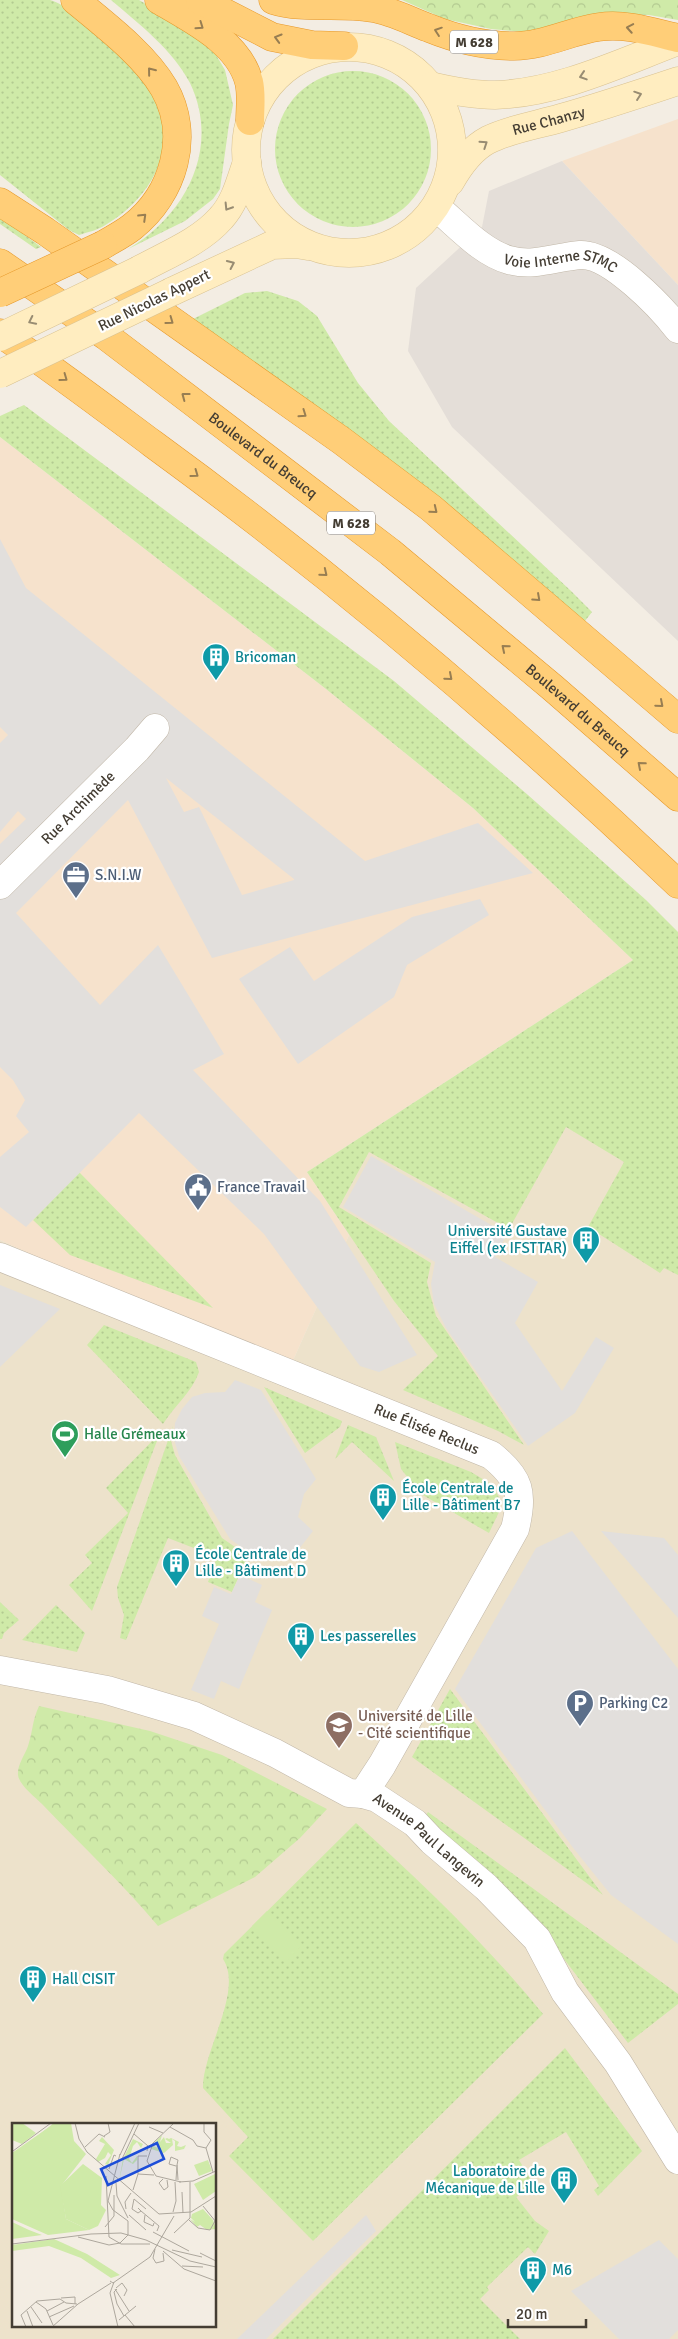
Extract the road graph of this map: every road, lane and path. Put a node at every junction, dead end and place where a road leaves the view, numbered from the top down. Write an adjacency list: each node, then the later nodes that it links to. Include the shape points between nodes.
1 (75, 0): 17 (highway, one-way to 1, bridge, via 103,245 132,227 164,189 173,168 178,145 177,123 163,87 146,66)
2 (159, 0): 9 (highway, one-way to 9, via 229,48 248,81)
3 (200, 0): 6 (highway, one-way to 3, via 312,45 272,36)
4 (274, 0): 5 (highway, M 628, one-way to 4, via 618,25 597,27 540,44 494,45 462,40 393,13 371,8 288,5)
5 (678, 39): 8 (main road, one-way to 8, via 605,69 529,91 483,94)
6 (344, 46): 8 (main road, via 372,48 386,53 411,66); 9 (main road, via 316,52 291,64 270,84)
7 (678, 81): 12 (main road, Rue Chanzy, one-way to 7, via 458,168 487,141)
8 (431, 86): 12 (main road, via 445,111 452,139 451,167)
9 (250, 121): 10 (main road)
10 (247, 162): 15 (main road, via 254,189 268,213 287,233); 19 (main road, one-way to 19, bridge, via 237,191 221,218 192,240 139,270)
11 (0, 192): 14 (highway)
12 (439, 201): 15 (main road, via 427,218 406,237 380,248 339,253); 18 (street, Voie Interne STMC, via 489,251 509,260 546,262 584,255 602,260 663,310)
13 (0, 202): 14 (highway)
14 (45, 231): 21 (highway, one-way to 21, via 342,441 431,508)
15 (312, 246): 20 (main road, Rue Nicolas Appert, one-way to 15, bridge, via 272,245)
16 (0, 262): 23 (highway, Boulevard du Breucq / M 628, one-way to 16, via 390,552 106,336)
17 (0, 294)
18 (678, 329)
19 (0, 335): 24 (highway, one-way to 24, via 225,496 375,615 503,723)
20 (0, 374)
21 (678, 720)
22 (155, 728): 25 (street, Rue Archimède)
23 (678, 797)
24 (678, 884)
25 (0, 885)
26 (0, 1256): 28 (street, Rue Élisée Reclus, via 491,1455 508,1469 518,1486 520,1506 515,1529)
27 (0, 1670): 28 (street, Avenue Paul Langevin, via 107,1690 194,1716 275,1753 349,1793)
28 (363, 1794): 29 (street, Avenue Paul Langevin, via 378,1798 415,1823 486,1887 537,1939 566,1992 618,2063)
29 (678, 2160)

